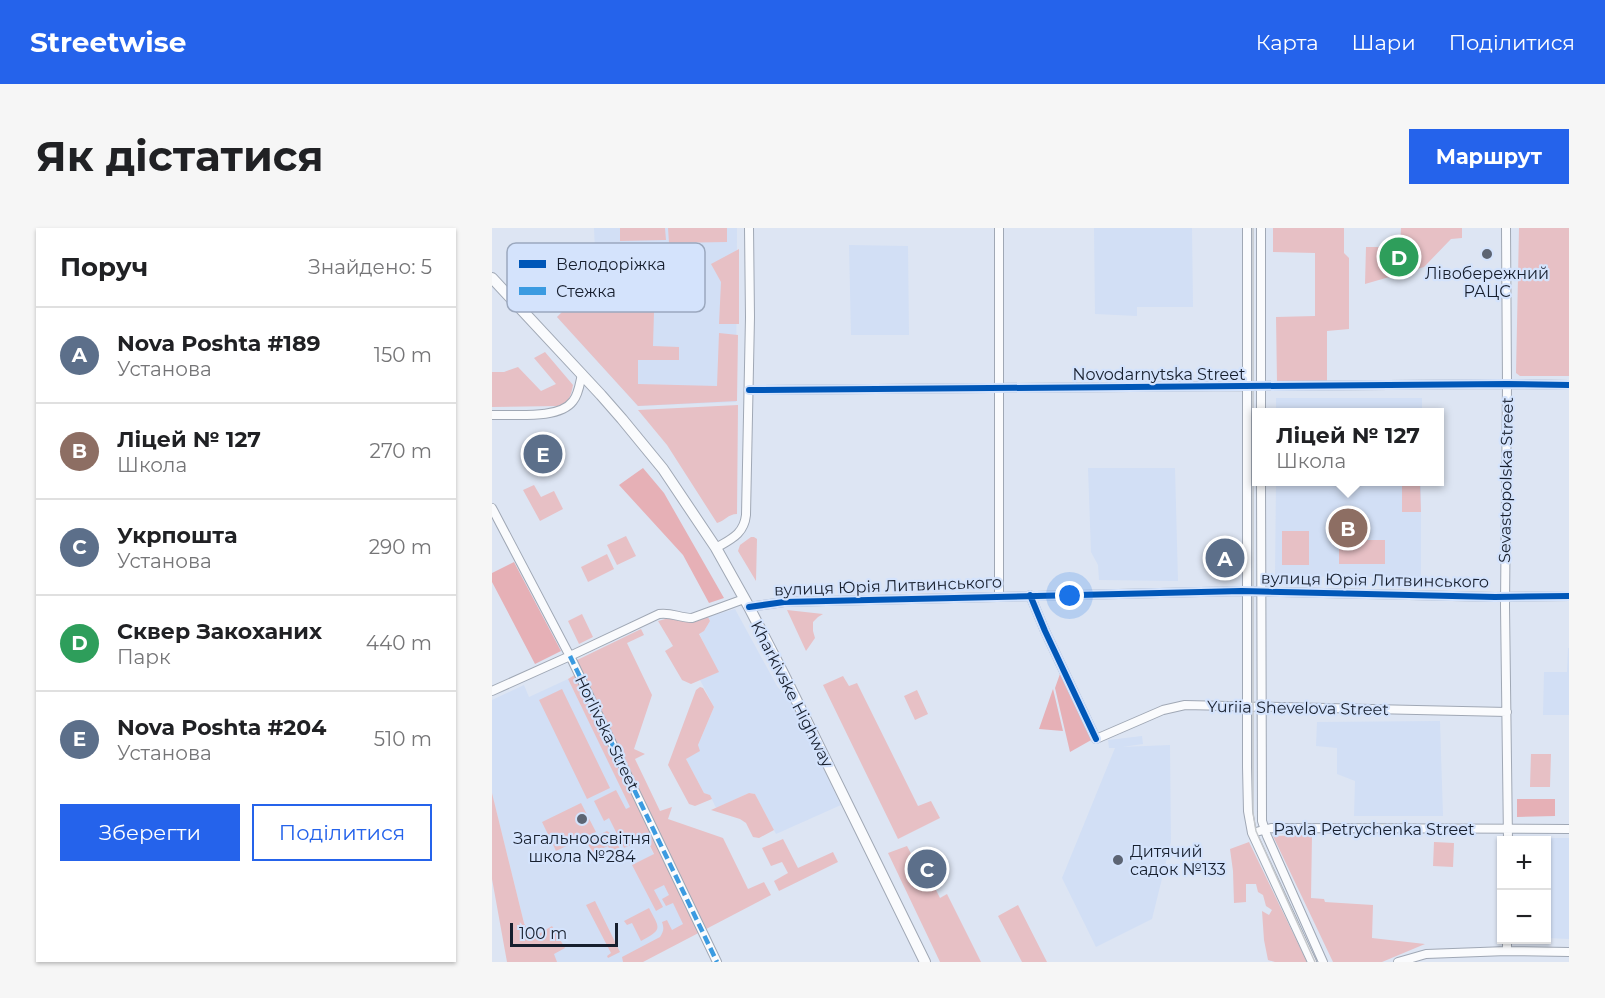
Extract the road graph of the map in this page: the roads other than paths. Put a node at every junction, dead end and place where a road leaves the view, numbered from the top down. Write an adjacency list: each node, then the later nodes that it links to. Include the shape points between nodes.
1 (749, 228): 15 (street)
2 (999, 228): 14 (street)
3 (1247, 228): 12 (street)
4 (1261, 228): 13 (street)
5 (1506, 228): 10 (street, Sevastopolska Street)
6 (492, 278): 7 (main road, Kharkivske Highway)
7 (507, 294)
8 (524, 312): 9 (main road, Kharkivske Highway)
9 (582, 374): 17 (street, via 576,397 567,407 548,414); 20 (main road, Kharkivske Highway, via 663,469)
10 (1508, 384): 11 (street, Novodarnytska Street); 13 (street, Novodarnytska Street); 26 (street, Sevastopolska Street)
11 (1569, 385)
12 (1247, 387): 13 (street, Novodarnytska Street); 14 (street, Novodarnytska Street); 21 (street)
13 (1261, 387): 16 (street)
14 (999, 388): 15 (street, Novodarnytska Street); 24 (street)
15 (749, 390): 20 (street, via 745,522 738,535)
16 (1261, 408)
17 (492, 415)
18 (1261, 486): 22 (street)
19 (492, 508): 28 (street, Horlivska Street)
20 (716, 548): 27 (main road, Kharkivske Highway)
21 (1247, 591): 22 (street, вулиця Юрія Литвинського); 23 (street, вулиця Юрія Литвинського); 30 (street)
22 (1261, 591): 26 (street, вулиця Юрія Литвинського); 31 (street)
23 (1029, 595): 24 (street, вулиця Юрія Литвинського); 30 (street, Yuriia Shevelova Street, via 1095,739 1163,710 1185,705)
24 (999, 596): 27 (street, вулиця Юрія Литвинського)
25 (1569, 596): 26 (street, вулиця Юрія Литвинського)
26 (1505, 597): 32 (street, Sevastopolska Street)
27 (746, 603): 28 (street, вулиця Юрія Литвинського, via 692,618 659,614); 43 (main road, Kharkivske Highway)
28 (570, 656): 29 (street, вулиця Юрія Литвинського); 42 (street, Horlivska Street)
29 (492, 691)
30 (1247, 707): 31 (street, Yuriia Shevelova Street); 36 (street, via 1248,811)
31 (1261, 707): 32 (street, Yuriia Shevelova Street); 34 (street)
32 (1507, 712): 33 (street, Sevastopolska Street)
33 (1508, 828): 34 (street, Pavla Petrychenka Street); 35 (street, Pavla Petrychenka Street); 37 (street, Sevastopolska Street)
34 (1264, 829): 36 (street, Pavla Petrychenka Street); 45 (street)
35 (1569, 829)
36 (1252, 832): 44 (street)
37 (1508, 836)
38 (1507, 944): 39 (street)
39 (1507, 951): 40 (street); 41 (street)
40 (1569, 952)
41 (1456, 958): 46 (street, via 1426,954)
42 (717, 962)
43 (925, 962)
44 (1312, 962)
45 (1323, 962)
46 (1398, 962)

